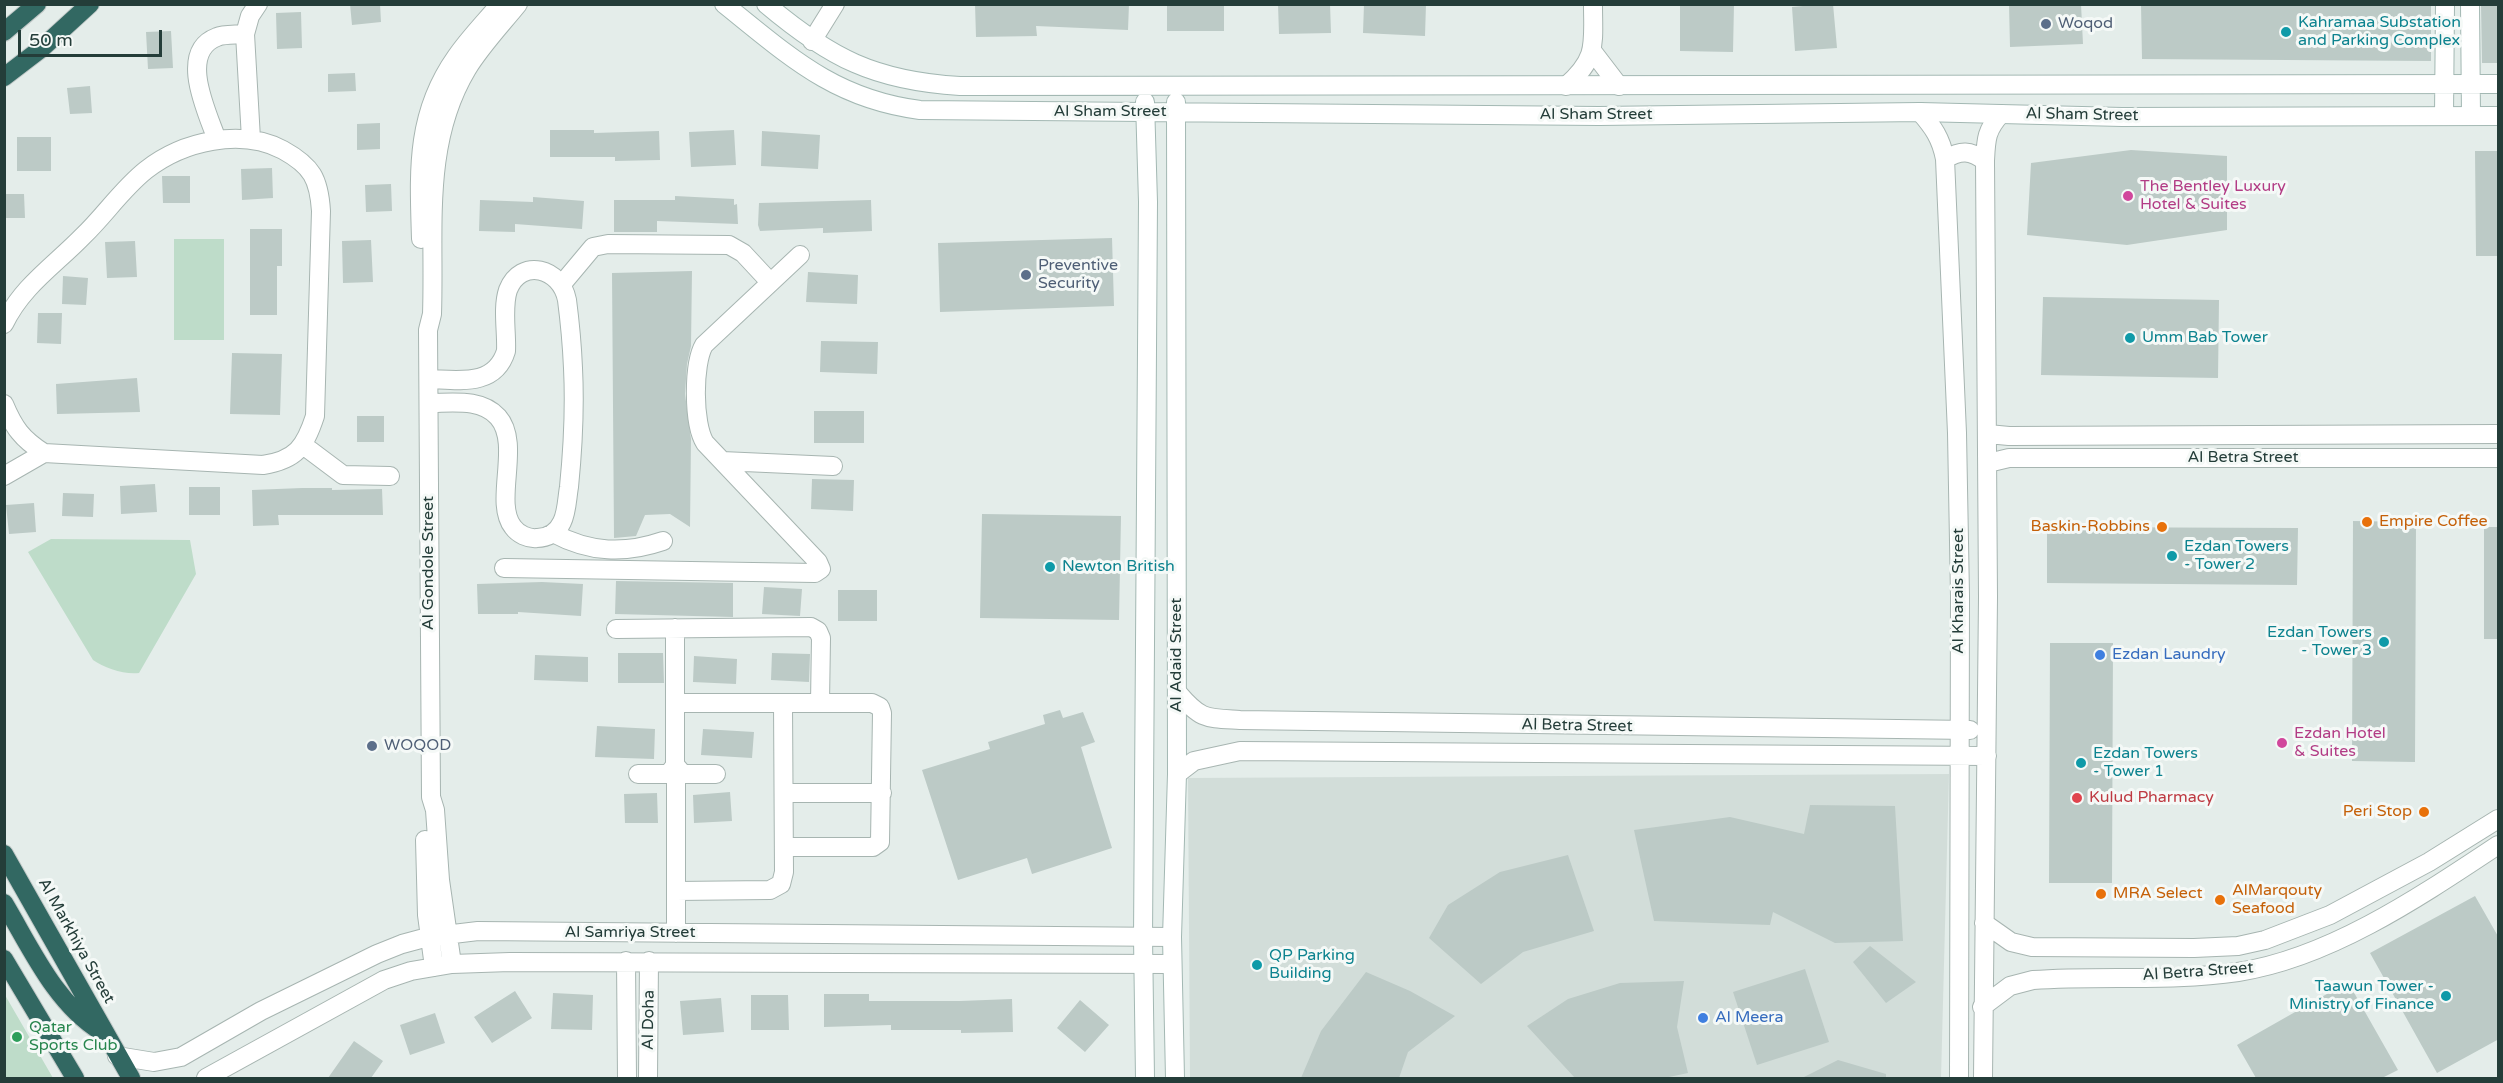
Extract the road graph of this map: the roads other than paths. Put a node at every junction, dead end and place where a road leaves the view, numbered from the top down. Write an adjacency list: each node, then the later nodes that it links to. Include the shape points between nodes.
1 (37, 4): 12 (highway)
2 (90, 4): 16 (highway)
3 (258, 4): 13 (street)
4 (500, 4): 39 (street, Al Gondole Street, via 455,58 426,120 419,187 423,313)
5 (518, 4): 39 (street, Al Gondole Street, via 467,69 441,131 434,176 432,314)
6 (724, 4): 25 (street, Al Sham Street, via 828,82 883,104 967,112)
7 (766, 4): 14 (street, Al Sham Street)
8 (836, 4): 14 (street)
9 (1593, 4): 15 (street)
10 (2445, 4): 17 (street)
11 (2470, 4): 18 (street)
12 (4, 32)
13 (245, 34): 31 (street); 32 (street, via 218,36 201,51 196,66 198,84)
14 (812, 42): 23 (street, Al Sham Street, via 878,74 927,84)
15 (1593, 52): 21 (street); 22 (street)
16 (4, 77)
17 (2443, 84): 18 (street, Al Sham Street); 22 (street, Al Sham Street); 28 (street)
18 (2471, 84): 19 (street, Al Sham Street); 29 (street)
19 (2499, 84)
20 (1176, 86): 21 (street, Al Sham Street); 23 (street, Al Sham Street); 26 (street, Al Adaid Street)
21 (1566, 86): 22 (street, Al Sham Street)
22 (1619, 86)
23 (1145, 87): 25 (street, Al Adaid Street)
24 (1920, 112): 26 (street, Al Sham Street, via 1599,116); 27 (street, Al Sham Street); 33 (street, Al Kharais Street, via 1935,129)
25 (1146, 113): 26 (street, Al Sham Street); 83 (street, Al Adaid Street)
26 (1176, 113): 58 (street, Al Adaid Street)
27 (2001, 114): 28 (street, Al Sham Street); 34 (street, Al Kharais Street, via 1991,126)
28 (2444, 116): 29 (street, Al Sham Street)
29 (2471, 116): 30 (street, Al Sham Street)
30 (2499, 116)
31 (251, 139): 32 (street); 45 (street, via 268,143 304,164 315,176 320,190 315,416)
32 (218, 140): 38 (street, via 170,155 146,170 84,236 28,287)
33 (1945, 159): 34 (street, via 1963,151); 62 (street, Al Kharais Street, via 1958,445)
34 (1985, 161): 43 (street, Al Kharais Street)
35 (800, 255): 36 (street)
36 (770, 282): 37 (street, via 729,244 608,244 593,247); 48 (street, via 699,353 698,429)
37 (562, 284): 40 (street, via 551,274 535,270 514,281 507,296 506,351 493,373 476,380); 53 (street, via 572,352 573,429 565,514)
38 (4, 324)
39 (428, 330): 40 (street, Al Gondole Street)
40 (429, 379): 41 (street, Al Gondole Street)
41 (429, 403): 53 (street, via 475,404 497,416 507,439 509,520 518,532 531,538); 72 (street, Al Gondole Street)
42 (4, 404): 46 (street, via 27,443)
43 (1988, 434): 44 (street, Al Betra Street); 49 (street, Al Kharais Street)
44 (2499, 434)
45 (303, 445): 46 (street, via 281,463 263,465); 52 (street, via 343,475)
46 (44, 453): 51 (street)
47 (2499, 458): 49 (street, Al Betra Street, via 2009,458)
48 (722, 461): 50 (street); 55 (street, via 818,562 818,572)
49 (1988, 463): 63 (street, Al Kharais Street)
50 (833, 466)
51 (4, 476)
52 (390, 476)
53 (553, 533): 54 (street, via 599,550 632,550)
54 (663, 541)
55 (504, 568)
56 (675, 628): 57 (street); 59 (street); 61 (street, via 815,629 821,638)
57 (616, 629)
58 (1178, 693): 62 (street, Al Betra Street, via 1190,708 1206,718 1240,720); 69 (street, Al Adaid Street)
59 (676, 703): 60 (street); 67 (street)
60 (783, 703): 61 (street); 71 (street)
61 (820, 703): 70 (street, via 872,703 880,707)
62 (1959, 730): 63 (street, Al Betra Street); 64 (street, Al Kharais Street)
63 (1987, 730): 65 (street, Al Kharais Street)
64 (1960, 756): 65 (street, Al Betra Street); 69 (street, Al Betra Street, via 1240,751 1194,761); 102 (street, Al Kharais Street)
65 (1987, 756): 79 (street, Al Kharais Street)
66 (638, 774): 67 (street)
67 (676, 774): 68 (street); 77 (street)
68 (716, 774)
69 (1177, 774): 84 (street, Al Adaid Street)
70 (882, 793): 71 (street); 75 (street, via 882,839 876,846)
71 (784, 794): 75 (street)
72 (431, 797): 81 (street, Al Gondole Street); 82 (street, Al Gondole Street, via 425,816)
73 (2499, 819): 79 (street, Al Betra Street, via 2330,915 2286,933 2238,946 2032,946 2011,942)
74 (2499, 845): 92 (street, Al Betra Street, via 2344,938 2292,960 2226,974 2033,980 2010,986)
75 (784, 847): 77 (street, via 783,880 774,889)
76 (4, 854): 93 (highway, Al Markhiya Street)
77 (676, 891): 80 (street)
78 (4, 903): 93 (highway, via 57,990 85,1021)
79 (1984, 923): 92 (street, Al Kharais Street)
80 (676, 933): 81 (street, Al Samriya Street, via 478,931); 83 (street, Al Samriya Street)
81 (447, 935): 82 (street, Al Samriya Street); 88 (street, Al Gondole Street)
82 (428, 937): 91 (street, Al Gondole Street); 94 (street, Al Samriya Street, via 402,944 327,977 181,1057 154,1062)
83 (1143, 937): 84 (street, Al Samriya Street); 89 (street, Al Adaid Street)
84 (1172, 937): 90 (street, Al Adaid Street)
85 (4, 959): 95 (highway)
86 (626, 961): 87 (street, Al Samriya Street); 88 (street, Al Samriya Street); 98 (street, Al Doha)
87 (650, 961): 89 (street, Al Samriya Street); 99 (street, Al Doha)
88 (452, 964): 91 (street, Al Samriya Street)
89 (1144, 964): 90 (street, Al Samriya Street); 100 (street, Al Adaid Street)
90 (1172, 964): 101 (street, Al Adaid Street)
91 (434, 967): 97 (street, Al Samriya Street, via 384,980)
92 (1982, 1007): 103 (street, Al Kharais Street)
93 (104, 1033): 94 (highway, Al Markhiya Street)
94 (117, 1056): 96 (highway, Al Markhiya Street)
95 (75, 1078)
96 (131, 1078)
97 (206, 1078)
98 (627, 1078)
99 (648, 1078)
100 (1145, 1078)
101 (1175, 1078)
102 (1959, 1078)
103 (1983, 1078)

